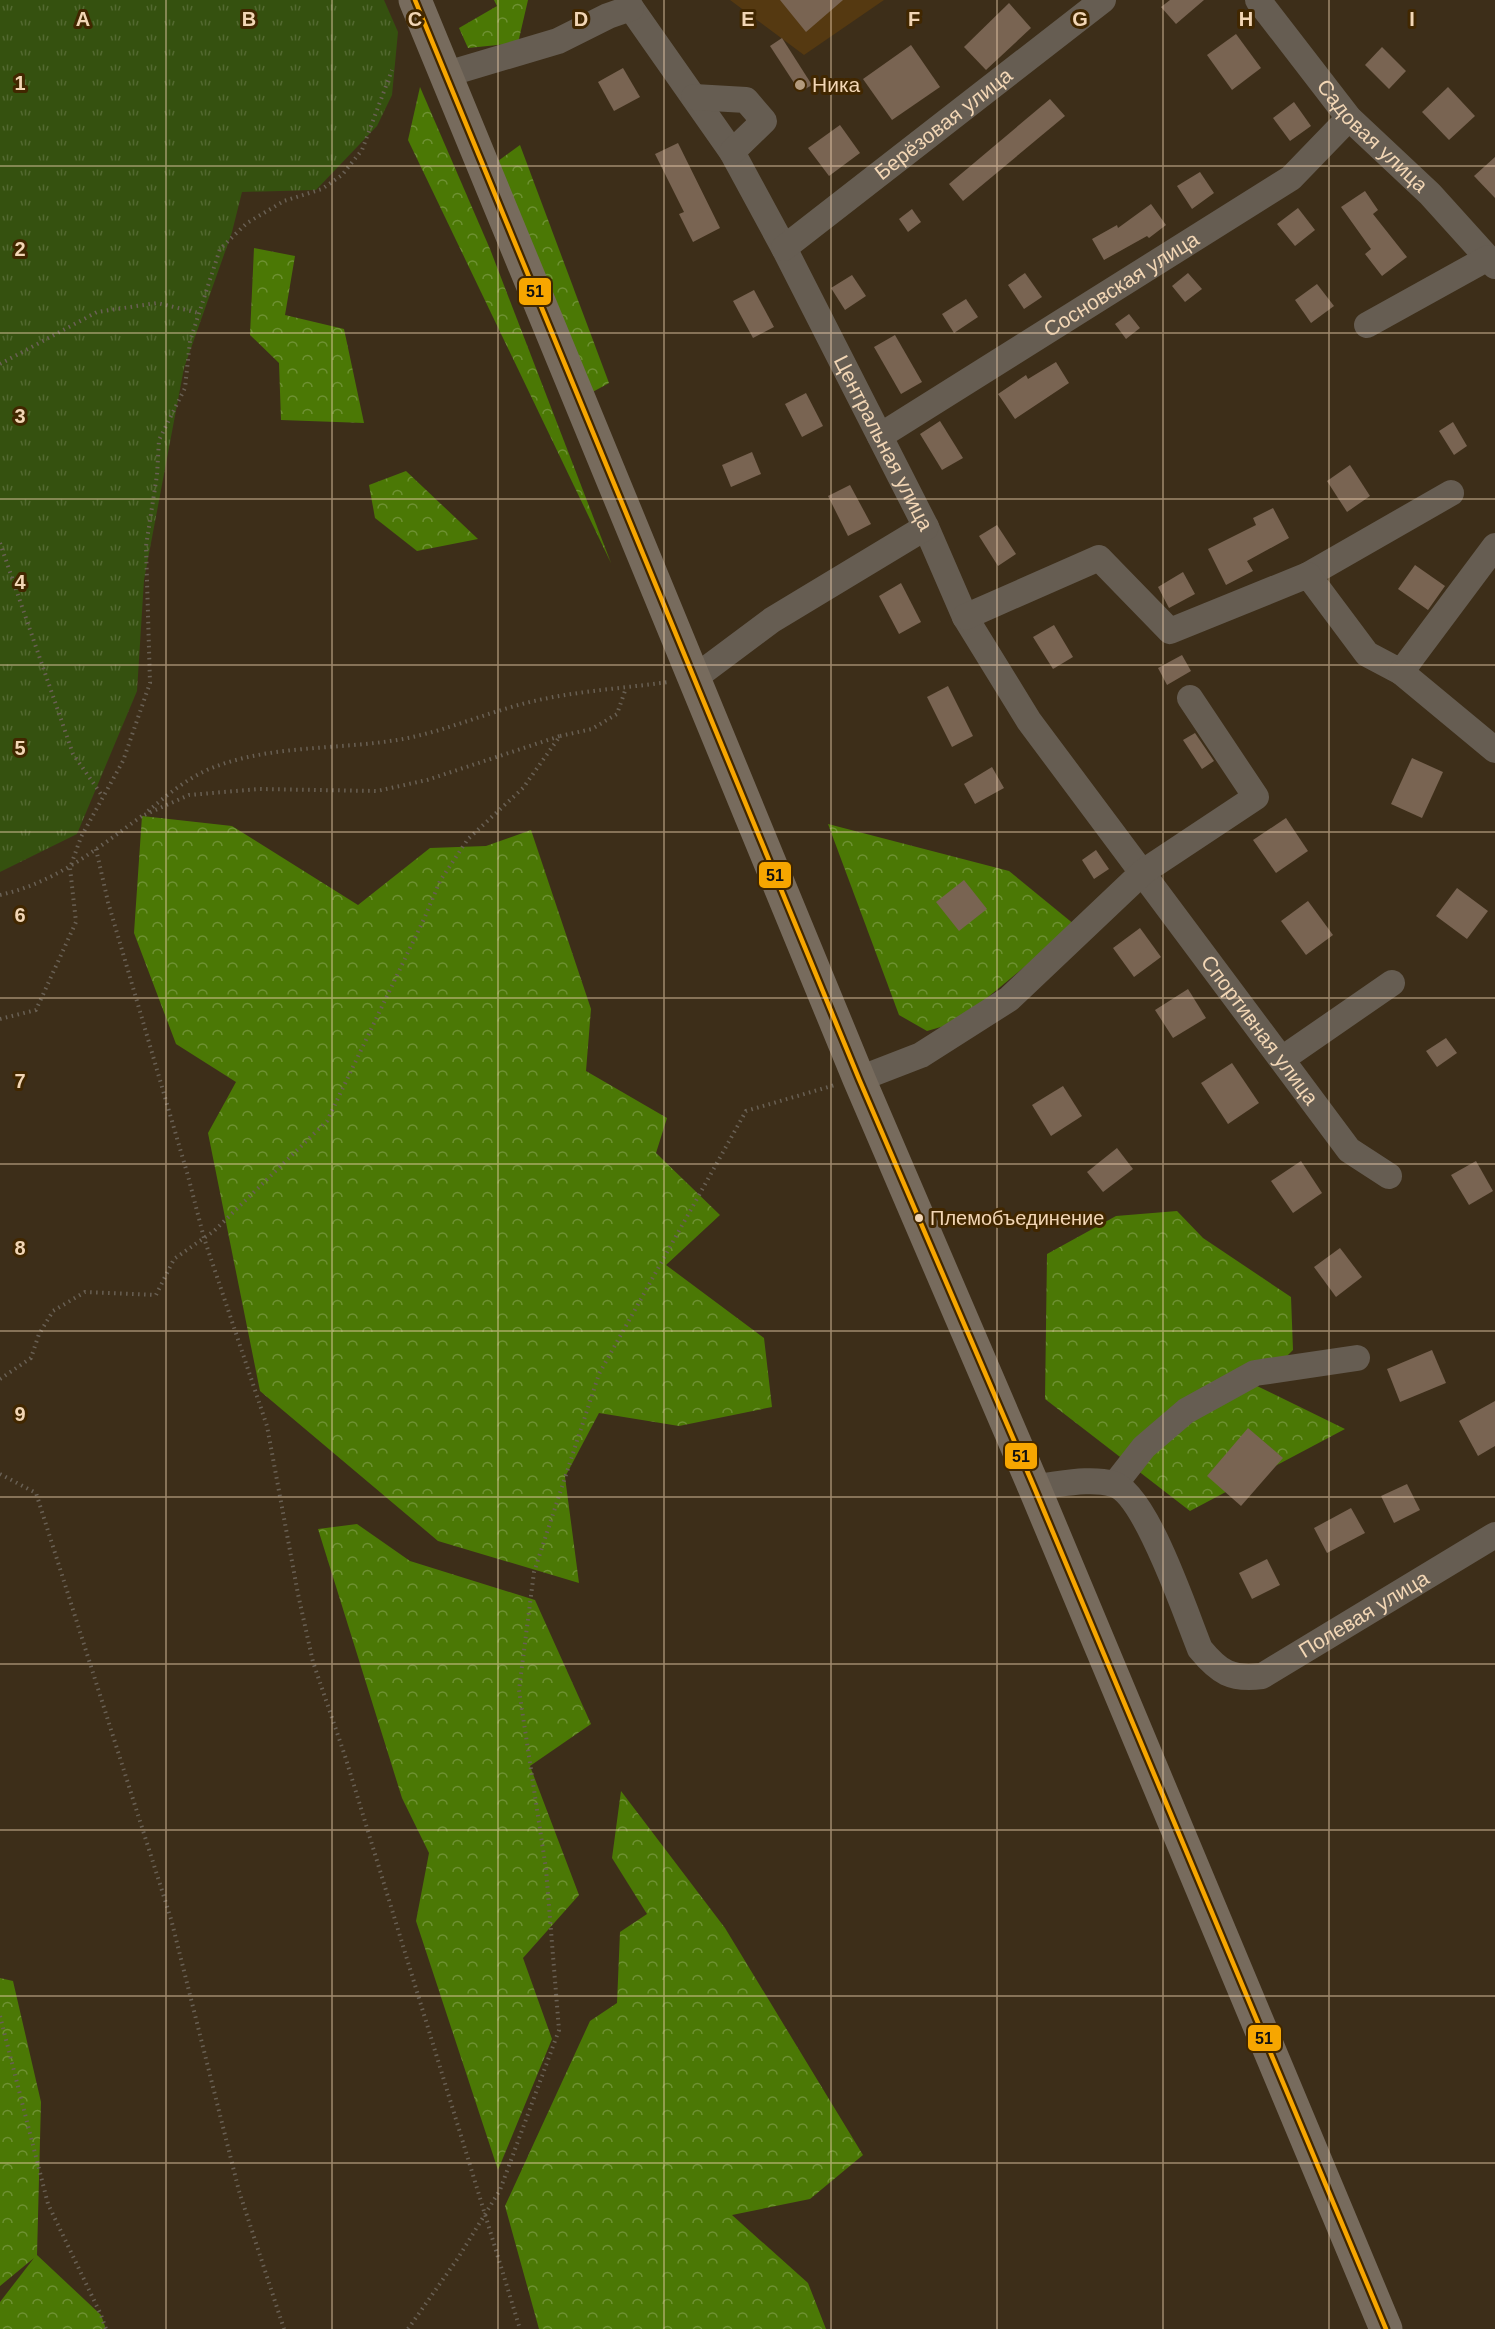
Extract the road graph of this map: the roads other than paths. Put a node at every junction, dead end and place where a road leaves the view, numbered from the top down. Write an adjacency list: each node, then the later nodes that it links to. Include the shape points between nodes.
1 (415, 0): 5 (main road)
2 (1103, 0): 9 (street, Берёзовая улица)
3 (1258, 0): 7 (street, Садовая улица)
4 (618, 6): 5 (street, via 558,41); 6 (street, Центральная улица)
5 (447, 74): 19 (main road)
6 (694, 97): 8 (street, Центральная улица); 8 (street, via 746,100 764,121)
7 (1349, 118): 10 (street, Садовая улица, via 1430,194); 12 (street, Сосновская улица, via 1292,178)
8 (732, 152): 9 (street, Центральная улица)
9 (784, 248): 12 (street, Центральная улица)
10 (1491, 262): 11 (street)
11 (1366, 326)
12 (880, 436): 14 (street, Центральная улица)
13 (1451, 493): 16 (street)
14 (926, 527): 17 (street, Центральная улица); 19 (street, via 772,620)
15 (1495, 546): 18 (street)
16 (1308, 574): 17 (street, via 1170,631 1099,558); 18 (street, via 1367,654)
17 (965, 617): 22 (street, Центральная улица, via 1029,721)
18 (1401, 672): 21 (street)
19 (693, 678): 25 (main road)
20 (1190, 698): 22 (street, via 1256,797)
21 (1495, 750)
22 (1143, 872): 24 (street, Спортивная улица); 25 (street, via 1009,999 921,1055)
23 (1392, 983): 24 (street)
24 (1282, 1059): 26 (street, Спортивная улица, via 1349,1150)
25 (859, 1079): 29 (main road)
26 (1389, 1176)
27 (1357, 1358): 28 (street, via 1255,1373 1186,1411 1144,1447)
28 (1114, 1484): 29 (street, via 1082,1482); 30 (street, Полевая улица, via 1136,1503 1152,1529 1200,1649 1213,1665 1230,1676 1262,1676)
29 (1034, 1487): 31 (main road)
30 (1495, 1535)
31 (1386, 2329)

